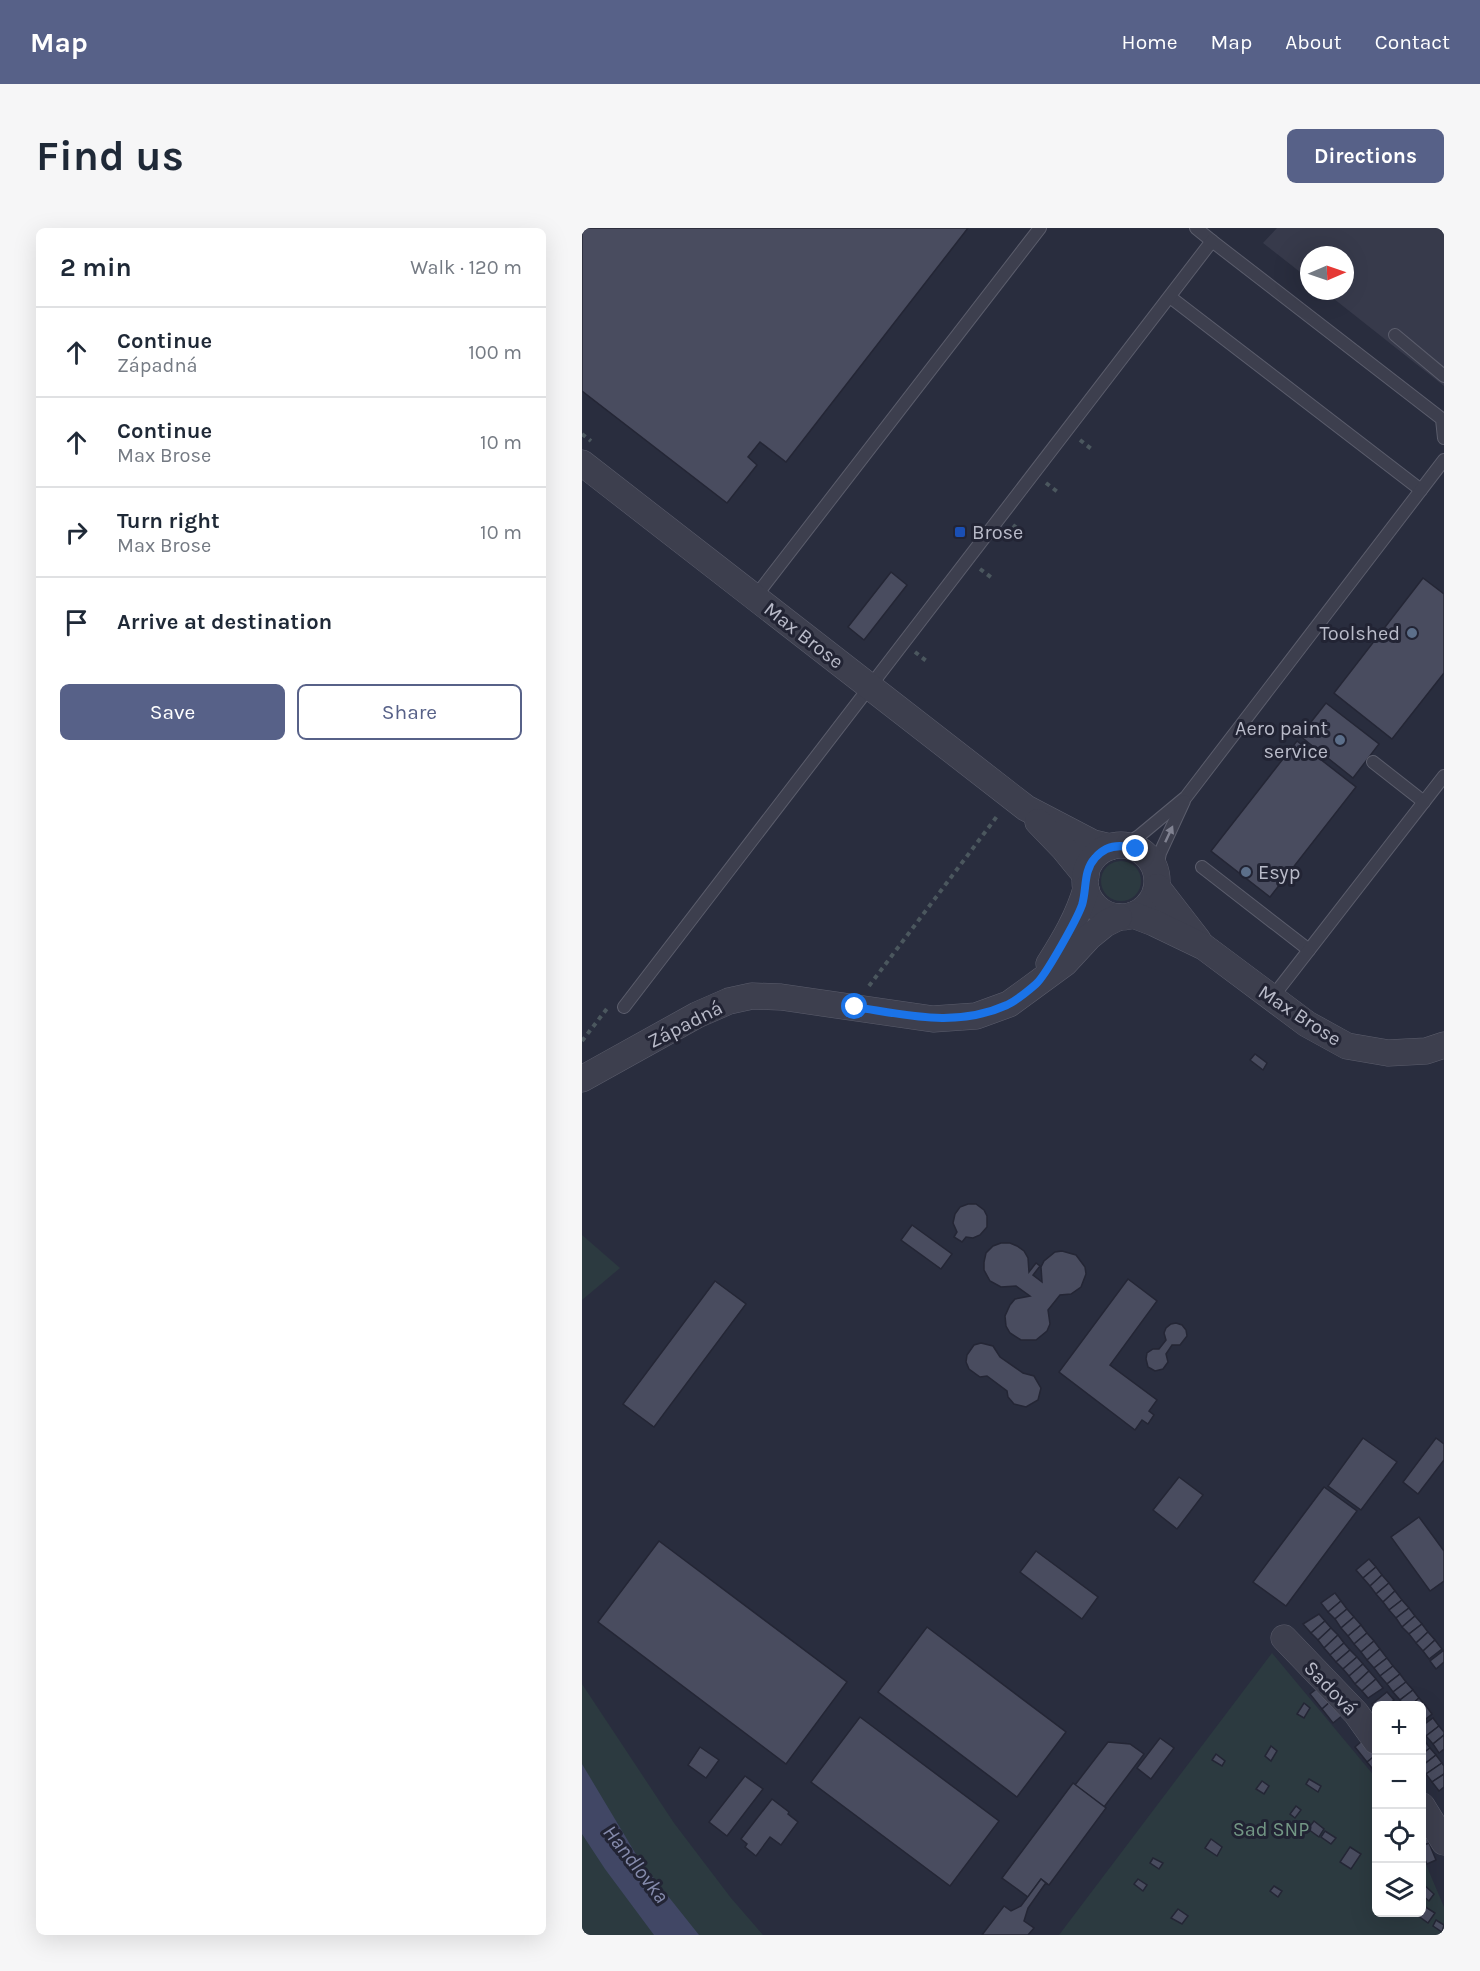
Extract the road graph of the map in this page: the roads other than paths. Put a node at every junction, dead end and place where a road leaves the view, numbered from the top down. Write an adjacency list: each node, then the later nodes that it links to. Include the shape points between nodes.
1 (1040, 228): 11 (lane)
2 (1196, 228): 3 (lane)
3 (1212, 241): 4 (lane); 7 (lane, via 1442,419)
4 (1170, 297): 10 (lane); 12 (lane)
5 (1395, 335): 6 (lane)
6 (1444, 376)
7 (1444, 438)
8 (1444, 460): 10 (lane)
9 (582, 463): 11 (street, Max Brose)
10 (1421, 490): 15 (lane)
11 (755, 597): 12 (street, Max Brose)
12 (871, 687): 17 (street, Max Brose); 27 (lane)
13 (1373, 762): 16 (lane)
14 (1444, 776): 16 (lane)
15 (1186, 797): 18 (lane, via 1139,836); 20 (lane, one-way to 15, via 1160,853)
16 (1424, 802): 24 (lane)
17 (1015, 807): 18 (street, Max Brose, via 1093,843); 21 (street, Max Brose)
18 (1117, 846): 20 (street, Max Brose, via 1142,852 1151,861); 21 (street, via 1094,858)
19 (1202, 867): 24 (lane)
20 (1156, 880): 22 (street, via 1149,904); 23 (street, Max Brose)
21 (1086, 883): 22 (street, Max Brose, via 1092,901 1101,911); 25 (street, Západná, via 1073,925)
22 (1126, 916): 23 (street, Max Brose, via 1155,923); 25 (street, Západná, via 1105,924 1065,963)
23 (1204, 947): 26 (street, Max Brose)
24 (1309, 950): 26 (lane)
25 (1038, 982): 29 (street, Západná, via 1009,1004 976,1016 933,1019 752,996 697,1014)
26 (1271, 999): 28 (street, Max Brose, via 1347,1046 1388,1053)
27 (624, 1007)
28 (1444, 1046)
29 (582, 1079)
30 (1284, 1638): 31 (street, Sadová)
31 (1372, 1734)
32 (1424, 1809): 33 (street)
33 (1444, 1842)

